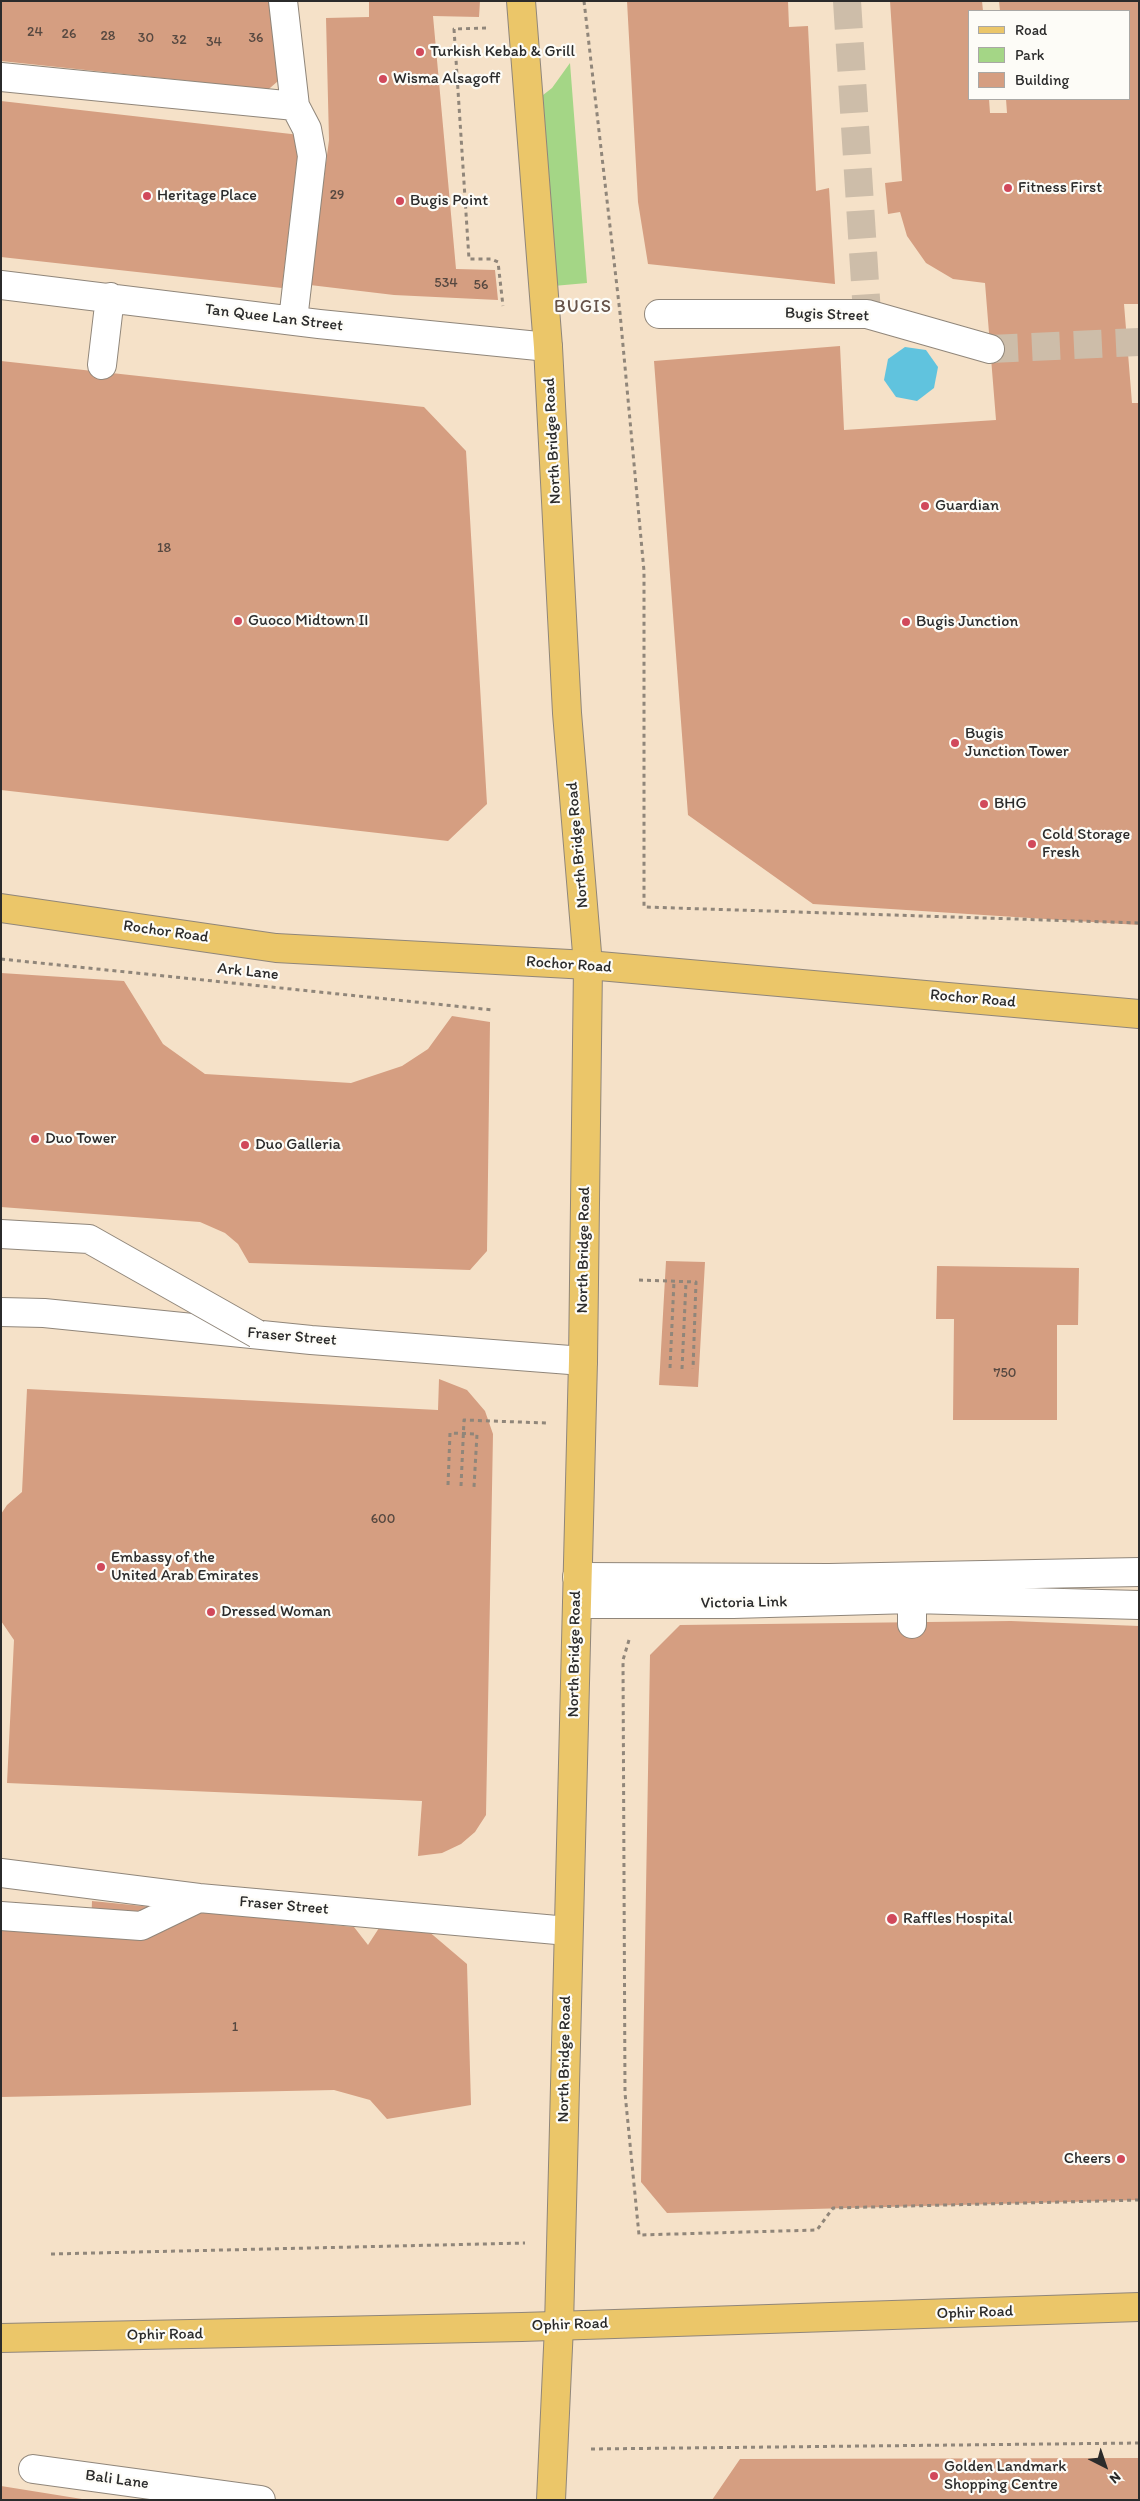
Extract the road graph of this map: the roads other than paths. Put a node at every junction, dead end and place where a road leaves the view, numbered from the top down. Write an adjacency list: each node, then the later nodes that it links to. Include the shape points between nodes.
1 (283, 1): 4 (street)
2 (521, 1): 9 (main road, North Bridge Road)
3 (1, 77): 4 (street)
4 (296, 106): 8 (street, via 307,129 312,156)
5 (1, 285): 6 (street, Tan Quee Lan Street)
6 (110, 298): 8 (street, Tan Quee Lan Street); 11 (street)
7 (659, 314): 10 (street, Bugis Street, via 867,314)
8 (292, 320): 9 (street, Tan Quee Lan Street)
9 (548, 347): 13 (main road, North Bridge Road, via 567,713)
10 (990, 349)
11 (102, 365)
12 (1, 908): 13 (main road, Rochor Road, via 276,948)
13 (588, 965): 14 (main road, Rochor Road); 18 (main road, North Bridge Road)
14 (1139, 1014)
15 (1, 1234): 17 (street, bridge, via 88,1239)
16 (1, 1312): 17 (street, Fraser Street, via 44,1313)
17 (256, 1334): 18 (street, Fraser Street)
18 (583, 1361): 20 (main road, North Bridge Road)
19 (1139, 1572): 22 (street, Victoria Link)
20 (577, 1577): 21 (street, Victoria Link); 23 (main road, North Bridge Road)
21 (733, 1591): 22 (street, Victoria Link); 23 (street, Victoria Link)
22 (912, 1600): 24 (street, Victoria Link)
23 (577, 1604): 28 (main road, North Bridge Road)
24 (1138, 1606)
25 (1, 1874): 26 (street, Fraser Street)
26 (188, 1904): 27 (street, via 141,1926); 28 (street, Fraser Street)
27 (1, 1916)
28 (568, 1931): 30 (main road, North Bridge Road)
29 (1139, 2307): 30 (main road, Ophir Road)
30 (559, 2326): 31 (main road, Ophir Road); 34 (main road, North Bridge Road)
31 (1, 2338)
32 (33, 2469): 33 (street, Bali Lane)
33 (260, 2500)
34 (551, 2500)

